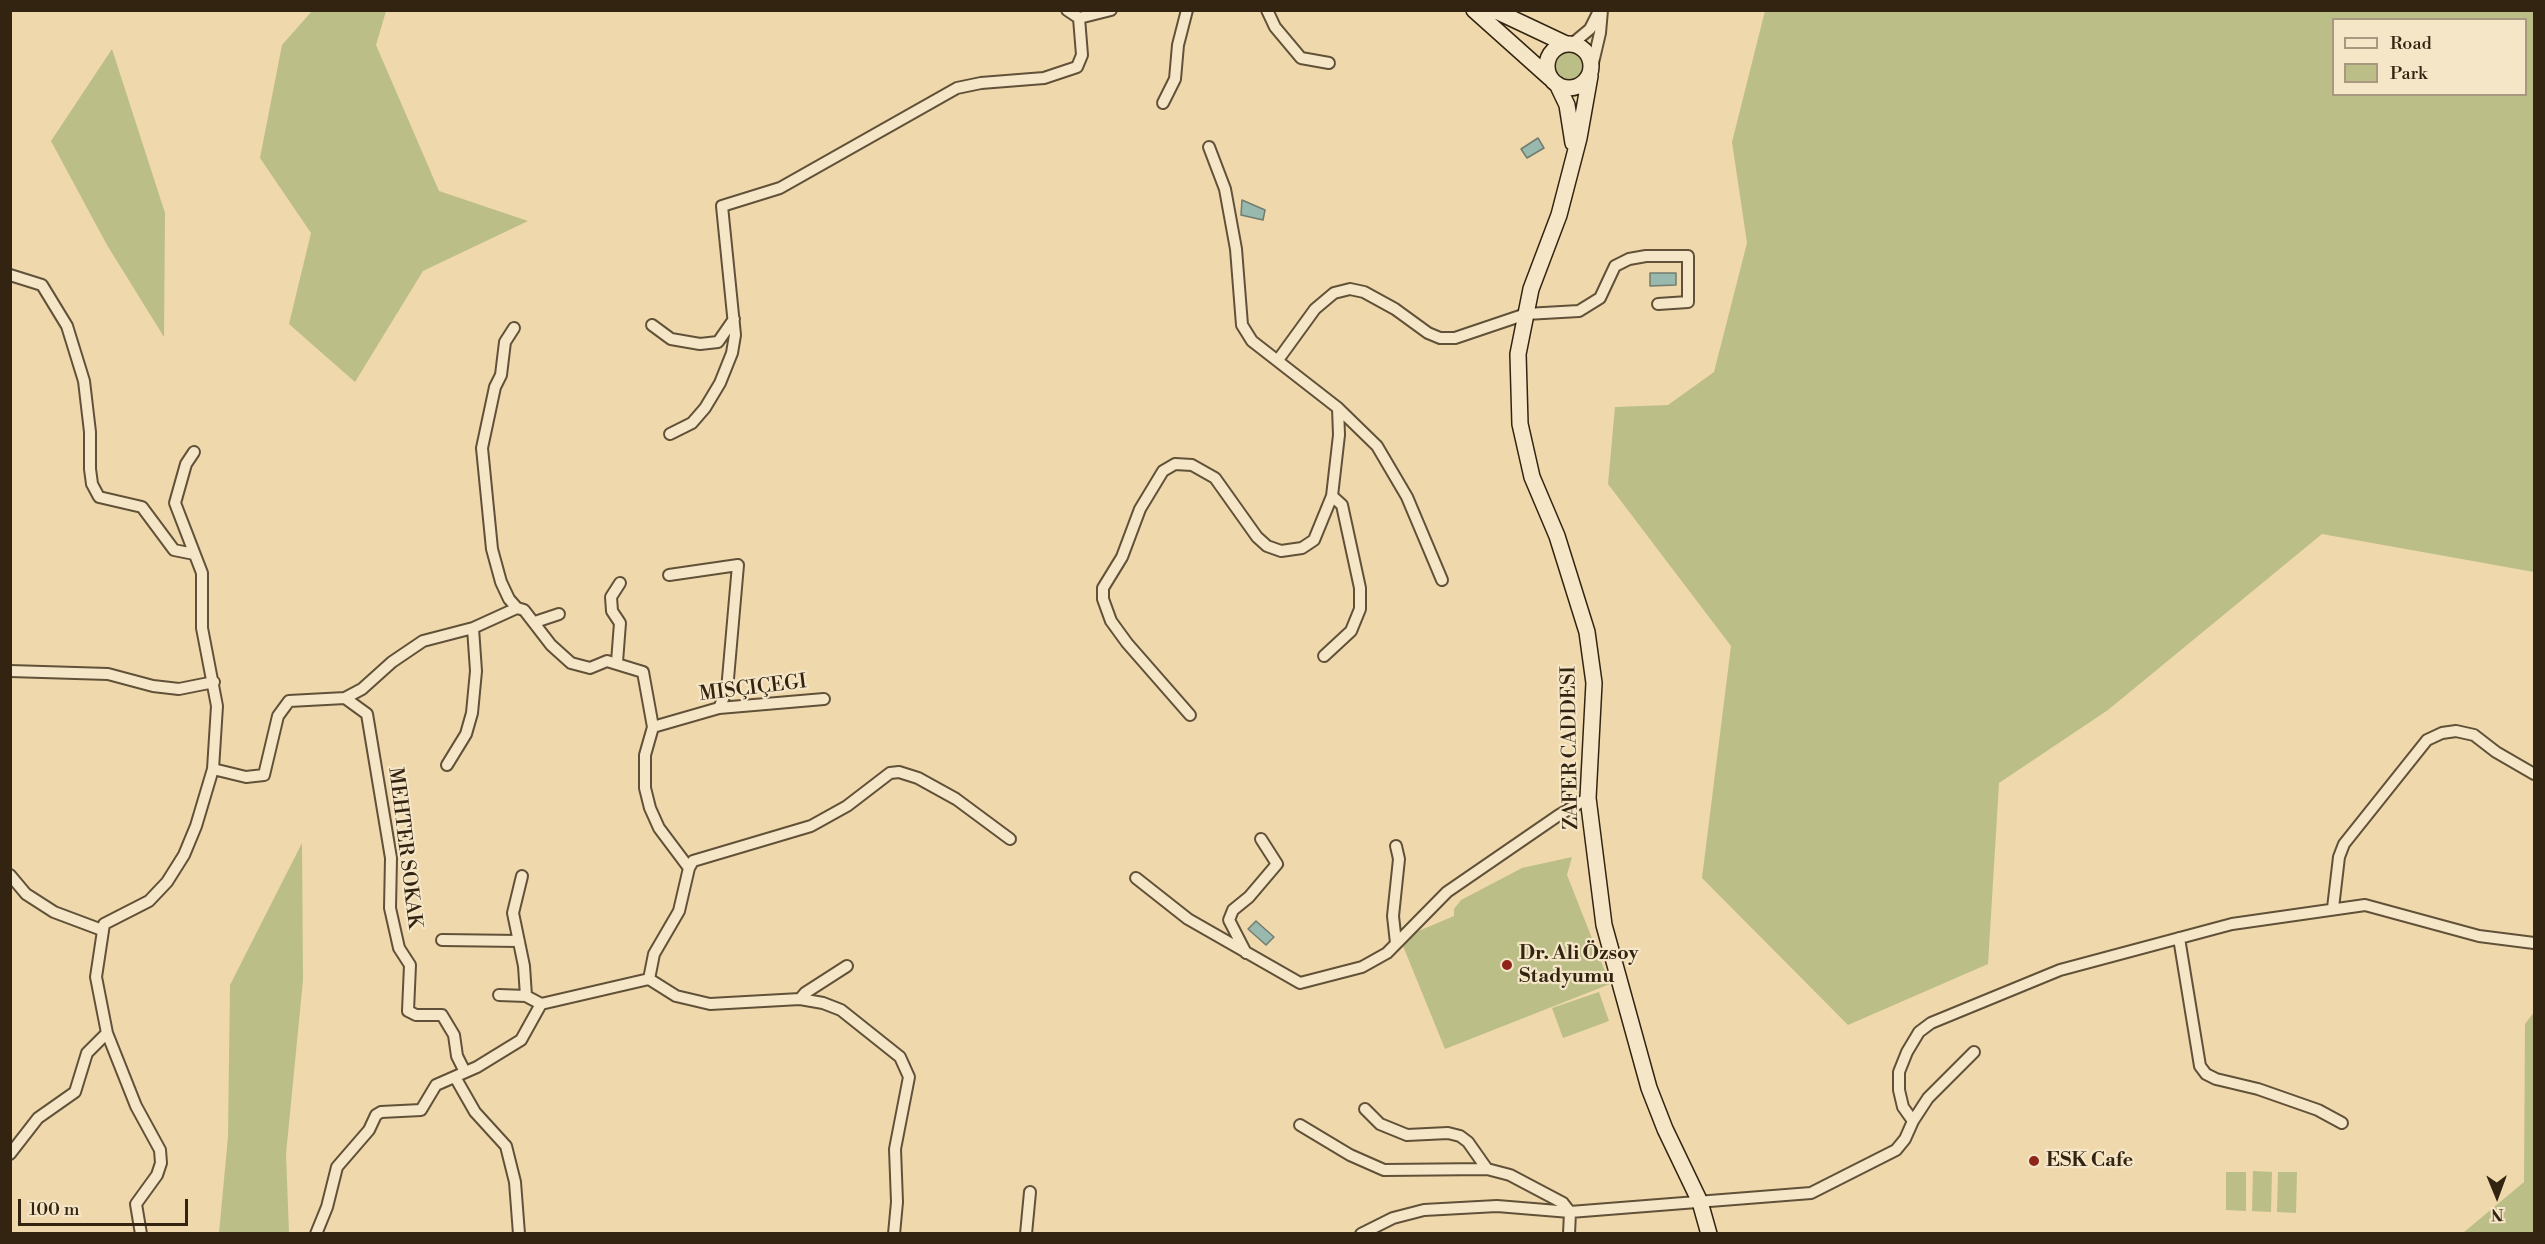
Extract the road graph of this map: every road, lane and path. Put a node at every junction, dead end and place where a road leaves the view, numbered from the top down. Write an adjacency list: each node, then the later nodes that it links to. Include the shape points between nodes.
1 (1067, 10): 8 (street)
2 (1111, 10): 8 (street)
3 (1187, 10): 13 (street, via 1175,79)
4 (1267, 10): 10 (street, via 1275,27 1301,58)
5 (1474, 10): 12 (street, ZAFER CADDESI)
6 (1494, 10): 9 (street)
7 (1600, 10): 9 (street, ZAFER CADDESI, via 1590,29); 11 (street, ZAFER CADDESI, via 1600,33)
8 (1079, 18): 19 (street, via 1082,56 1077,67 1044,78 957,88 780,188 722,206)
9 (1569, 44): 11 (street, via 1586,51); 12 (street, ZAFER CADDESI, via 1553,51 1548,58 1547,70)
10 (1329, 63)
11 (1591, 71): 12 (street, via 1583,84 1574,88); 15 (street, ZAFER CADDESI)
12 (1553, 81): 15 (street, ZAFER CADDESI, via 1568,105)
13 (1163, 103)
14 (1209, 147): 22 (street, via 1225,189 1242,325 1252,341)
15 (1573, 155): 18 (street, ZAFER CADDESI, via 1559,215 1531,289)
16 (10, 275): 27 (street, via 42,285 67,326 84,381 90,469 99,496 142,507 174,550)
17 (1658, 304): 18 (street, via 1688,302 1688,256 1629,260 1616,266 1600,298 1579,311)
18 (1526, 314): 22 (street, via 1479,331 1440,338 1364,292 1350,290 1334,294 1315,309); 47 (street, ZAFER CADDESI, via 1518,354 1520,424 1532,477 1557,536 1587,632 1594,684)
19 (734, 319): 20 (street, via 718,342 700,344 671,339); 24 (street, via 732,353 720,383 692,423)
20 (652, 326)
21 (514, 328): 31 (street, via 505,342 501,375 482,448 492,549 501,582)
22 (1278, 360): 23 (street)
23 (1338, 408): 26 (street); 29 (street, via 1364,431 1390,465)
24 (670, 434)
25 (194, 452): 27 (street, via 186,464 175,503)
26 (1332, 496): 35 (street, via 1342,505 1360,588 1360,609 1351,631); 42 (street, via 1314,540 1302,548 1281,551 1257,537 1215,478 1201,468 1175,464 1163,471 1155,483 1140,509 1122,557 1102,588 1103,599 1111,621 1127,644)
27 (194, 554): 38 (street, via 203,581 202,628)
28 (669, 575): 41 (street, via 738,565 727,690)
29 (1442, 580)
30 (620, 583): 36 (street, via 611,597 612,611 621,623)
31 (517, 608): 33 (street); 34 (street)
32 (559, 614): 33 (street)
33 (535, 622): 36 (street, via 570,663 590,668 607,661)
34 (474, 628): 39 (street, via 423,641); 44 (street, via 476,671 472,713 461,745)
35 (1324, 656)
36 (617, 662): 43 (street, via 644,672)
37 (10, 671): 38 (street, via 108,674 179,689)
38 (214, 682): 45 (street, via 218,706)
39 (345, 698): 45 (street, via 289,701 284,705 274,728 264,775 246,777); 71 (street, MEHTER SOKAK, via 368,714 391,858 390,908 399,948 410,965 408,1011 416,1015 442,1015 454,1035)
40 (824, 699): 41 (street, MISÇIÇEGI)
41 (719, 708): 43 (street, MISÇIÇEGI)
42 (1190, 714)
43 (653, 727): 51 (street, via 645,755 645,788 650,808 659,828)
44 (447, 765)
45 (213, 769): 56 (street, via 196,826 167,882 149,901 111,919)
46 (2535, 774): 55 (street, via 2474,735 2449,732 2427,740 2344,844)
47 (1588, 798): 60 (street, via 1447,892); 79 (street, ZAFER CADDESI, via 1604,925 1637,1054 1665,1130)
48 (1010, 839): 51 (street, via 956,799 900,772 890,773 847,806 811,826 693,861)
49 (1261, 839): 62 (street, via 1277,864 1233,910 1229,920)
50 (1396, 846): 60 (street)
51 (689, 868): 64 (street, via 679,911)
52 (10, 875): 56 (street, via 26,894 54,912)
53 (522, 876): 59 (street, via 513,913)
54 (1136, 878): 62 (street, via 1188,919)
55 (2333, 908): 57 (street, via 2232,924); 61 (street, via 2365,904 2479,936)
56 (102, 930): 69 (street, via 96,977)
57 (2179, 938): 73 (street, via 2060,970 1931,1023 1913,1042 1899,1072 1899,1090); 74 (street, via 2200,1066 2206,1074 2318,1110)
58 (442, 940): 59 (street)
59 (519, 941): 66 (street)
60 (1396, 943): 62 (street, via 1362,967 1300,982)
61 (2535, 943)
62 (1246, 953)
63 (847, 966): 67 (street)
64 (644, 979): 67 (street, via 676,996 710,1004); 68 (street)
65 (499, 995): 66 (street)
66 (526, 996): 68 (street)
67 (800, 999): 84 (street, via 841,1010 873,1033 907,1067 909,1077 895,1149)
68 (541, 1004): 71 (street, via 521,1040)
69 (107, 1033): 76 (street, via 87,1053 75,1092 38,1118); 81 (street, via 136,1106 160,1150 157,1175 136,1204)
70 (1974, 1052): 73 (street, via 1928,1098)
71 (460, 1075): 82 (street, via 436,1085 421,1110 376,1115 369,1130 337,1167); 83 (street, via 475,1112 506,1146 515,1182)
72 (1365, 1109): 77 (street, via 1390,1130 1407,1135 1460,1136)
73 (1913, 1121): 79 (street, via 1896,1150 1811,1193)
74 (2342, 1123)
75 (1300, 1125): 77 (street, via 1384,1170)
76 (10, 1154)
77 (1487, 1169): 80 (street, via 1510,1175 1551,1196)
78 (1030, 1192): 85 (street)
79 (1700, 1202): 80 (street); 88 (street, ZAFER CADDESI)
80 (1570, 1212): 86 (street, via 1497,1206 1424,1210 1393,1218); 87 (street)
81 (141, 1233)
82 (316, 1233)
83 (519, 1233)
84 (894, 1233)
85 (1026, 1233)
86 (1361, 1233)
87 (1569, 1233)
88 (1709, 1233)

